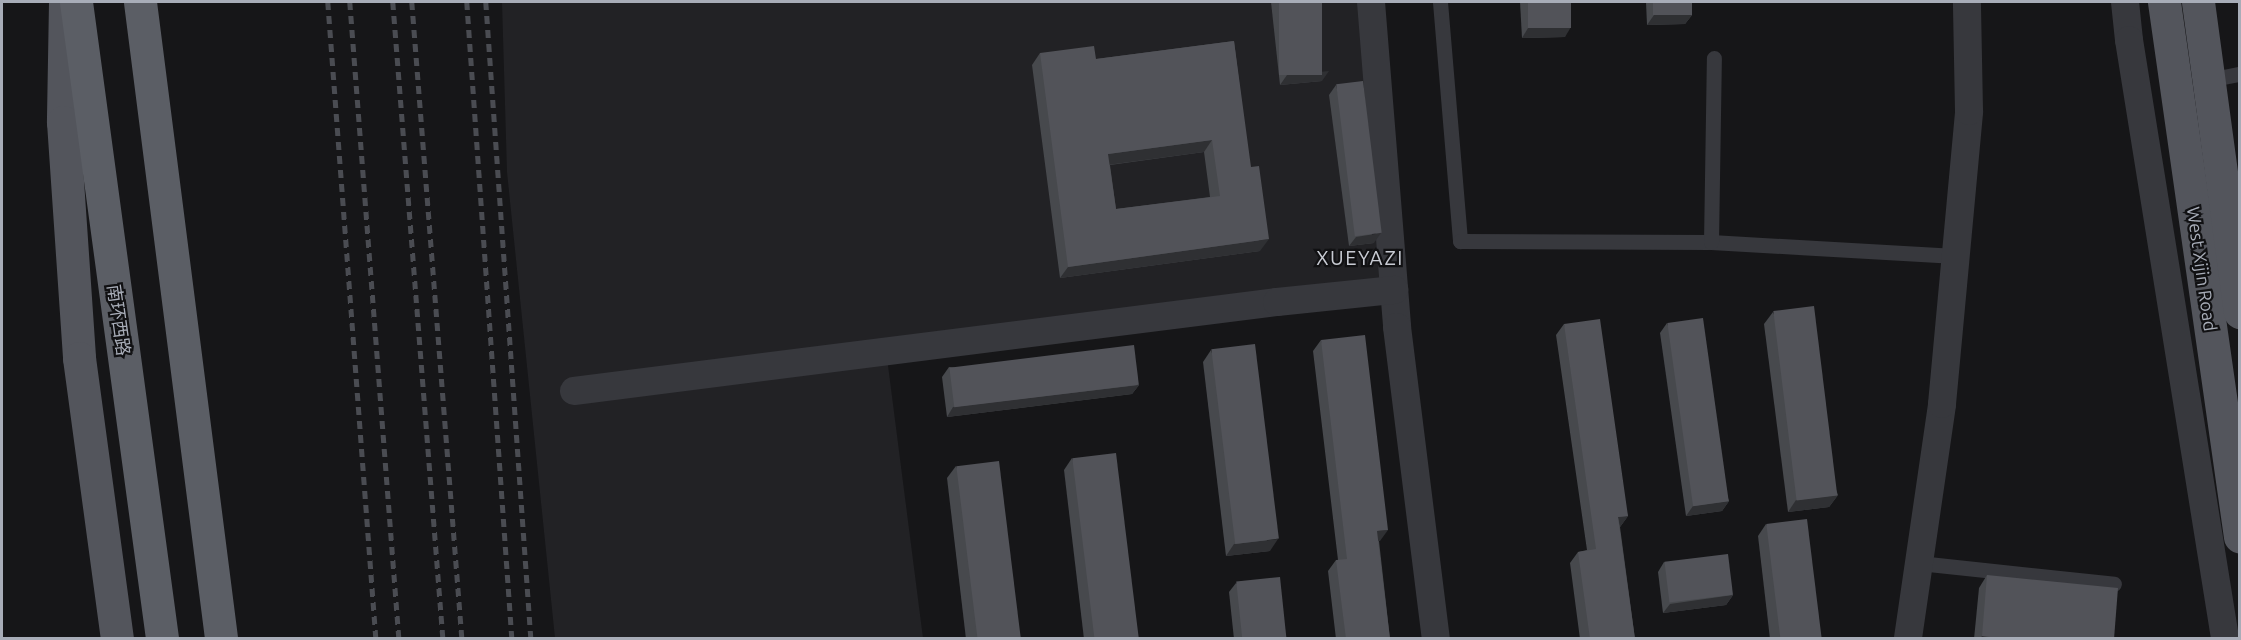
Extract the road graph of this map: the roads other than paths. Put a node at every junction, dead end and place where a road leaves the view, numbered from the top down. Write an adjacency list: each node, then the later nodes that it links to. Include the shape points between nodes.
1 (65, 2): 20 (main road, via 63,122 79,358)
2 (76, 2): 21 (highway, 南环西路)
3 (140, 2): 22 (highway)
4 (1371, 2): 14 (street)
5 (1440, 2): 12 (lane, via 1460,241)
6 (1967, 2): 13 (street, via 1969,111)
7 (2126, 2): 25 (street)
8 (2164, 2): 17 (main road, West Xijin Road)
9 (2198, 2): 11 (main road, West Xijin Road)
10 (1714, 58): 12 (lane)
11 (2224, 77): 15 (main road, West Xijin Road)
12 (1711, 242): 13 (lane)
13 (1956, 256): 18 (street, via 1942,404)
14 (1394, 290): 16 (street); 23 (street)
15 (2240, 312)
16 (574, 391)
17 (2240, 537)
18 (1919, 563): 19 (lane); 24 (street)
19 (2114, 584)
20 (117, 639)
21 (162, 639)
22 (221, 639)
23 (1436, 639)
24 (1908, 639)
25 (2225, 639)

